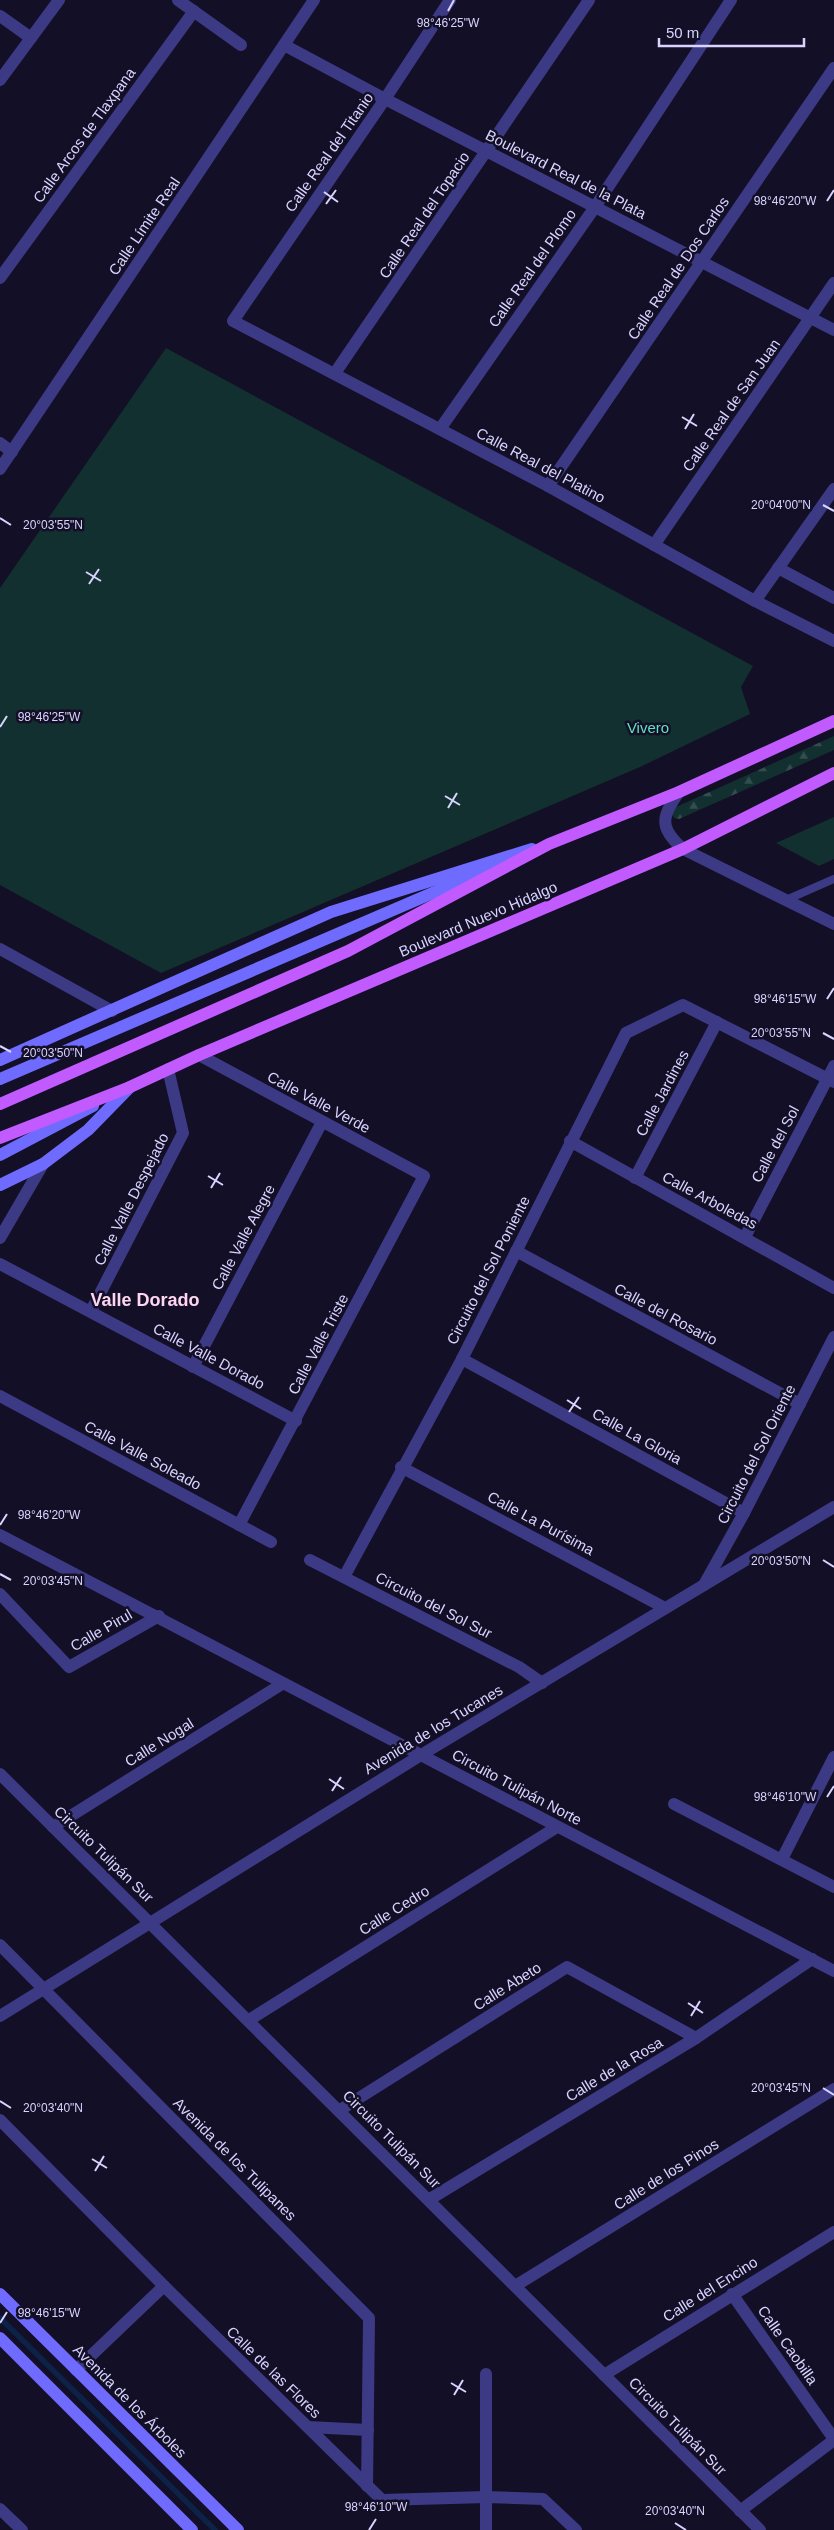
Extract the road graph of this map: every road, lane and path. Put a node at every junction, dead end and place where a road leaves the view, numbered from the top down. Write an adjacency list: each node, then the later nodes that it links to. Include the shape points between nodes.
1 (59, 0): 9 (street)
2 (178, 0): 7 (street)
3 (314, 0): 11 (street, Calle Límite Real)
4 (450, 0): 14 (street, Calle Real del Titanio)
5 (589, 0): 15 (street, Calle Real del Topacio)
6 (732, 0): 16 (street, Calle Real del Plomo)
7 (194, 12): 10 (street); 18 (street, Calle Arcos de Tlaxpana)
8 (0, 16): 9 (street)
9 (31, 38): 13 (street)
10 (241, 45)
11 (284, 45): 14 (street, Boulevard Real de la Plata); 26 (street, Calle Límite Real)
12 (834, 68): 17 (street, Calle Real de Dos Carlos)
13 (0, 80)
14 (386, 99): 15 (street, Boulevard Real de la Plata); 21 (street, Calle Real del Titanio)
15 (487, 152): 16 (street, Boulevard Real de la Plata); 23 (street, Calle Real del Topacio)
16 (595, 207): 17 (street, Boulevard Real de la Plata); 24 (street, Calle Real del Plomo)
17 (702, 263): 20 (street, Boulevard Real de la Plata); 28 (street, Calle Real de Dos Carlos)
18 (0, 278)
19 (834, 283): 20 (street, Calle Real de San Juan)
20 (811, 318): 22 (street, Boulevard Real de la Plata); 30 (street, Calle Real de San Juan)
21 (233, 321): 23 (street, Calle Real del Platino)
22 (834, 330)
23 (336, 373): 24 (street, Calle Real del Platino)
24 (440, 429): 28 (street, Calle Real del Platino)
25 (0, 443): 26 (street)
26 (12, 452): 27 (street, Calle Límite Real)
27 (0, 469)
28 (548, 486): 30 (street, Calle Real del Platino)
29 (834, 489): 31 (street)
30 (654, 545): 33 (street, Calle Real del Platino)
31 (778, 568): 32 (street); 33 (street)
32 (834, 598)
33 (755, 601): 34 (street, Calle Real del Platino)
34 (833, 642)
35 (834, 721): 37 (main road, Boulevard Nuevo Hidalgo)
36 (834, 773): 39 (main road, Boulevard Nuevo Hidalgo)
37 (679, 792): 38 (main road, Boulevard Nuevo Hidalgo); 39 (street, via 667,809 665,828)
38 (549, 844): 44 (main road, Boulevard Nuevo Hidalgo, via 331,912); 50 (main road, Boulevard Nuevo Hidalgo); 53 (main road, Boulevard Nuevo Hidalgo, via 348,951)
39 (683, 849): 41 (street); 46 (main road, Boulevard Nuevo Hidalgo)
40 (834, 879): 41 (lane)
41 (786, 900): 42 (street)
42 (834, 924)
43 (0, 949): 44 (street)
44 (112, 1011): 47 (main road, Boulevard Nuevo Hidalgo)
45 (717, 1022): 51 (street); 56 (street, Circuito del Sol Poniente, via 683,1005 626,1032); 60 (street, Calle Jardines)
46 (198, 1055): 49 (main road, Boulevard Nuevo Hidalgo); 54 (street, Calle Valle Verde)
47 (0, 1060)
48 (834, 1066): 51 (street, Calle del Sol)
49 (168, 1069): 52 (main road, Boulevard Nuevo Hidalgo); 67 (street, Calle Valle Despejado, via 183,1134)
50 (0, 1079)
51 (831, 1081): 62 (street, Calle del Sol)
52 (130, 1086): 55 (main road, Boulevard Nuevo Hidalgo); 57 (main road, Boulevard Nuevo Hidalgo); 58 (main road, via 88,1130)
53 (0, 1104)
54 (322, 1122): 59 (street, Calle Valle Verde); 70 (street, Calle Valle Alegre)
55 (0, 1138)
56 (570, 1141): 60 (street, Calle Arboledas); 64 (street, Circuito del Sol Poniente)
57 (0, 1155)
58 (43, 1164): 61 (main road); 63 (street)
59 (424, 1176): 73 (street, Calle Valle Triste)
60 (635, 1178): 62 (street, Calle Arboledas)
61 (0, 1185)
62 (745, 1237): 66 (street, Calle Arboledas)
63 (0, 1238)
64 (516, 1251): 69 (street, Circuito del Sol Poniente); 72 (street, Calle del Rosario)
65 (0, 1264): 67 (street, Calle Valle Dorado)
66 (834, 1288)
67 (90, 1311): 70 (street, Calle Valle Dorado)
68 (834, 1336): 72 (street, Circuito del Sol Oriente)
69 (462, 1359): 74 (street, Circuito del Sol Poniente); 76 (street, Calle La Gloria)
70 (193, 1367): 73 (street, Calle Valle Dorado)
71 (0, 1396): 77 (street, Calle Valle Soleado)
72 (800, 1404): 76 (street, Circuito del Sol Oriente)
73 (296, 1421): 77 (street, Calle Valle Triste)
74 (401, 1467): 81 (street, Circuito del Sol Poniente); 84 (street, Calle La Purísima)
75 (832, 1510): 82 (street, Avenida de los Tucanes)
76 (744, 1513): 82 (street, Circuito del Sol Oriente)
77 (239, 1526): 79 (street, Calle Valle Soleado)
78 (0, 1535): 85 (street, Circuito Tulipán Norte)
79 (271, 1542)
80 (310, 1560): 81 (street, Circuito del Sol Sur)
81 (344, 1577): 86 (street, Circuito del Sol Sur, via 518,1667)
82 (704, 1585): 84 (street, Avenida de los Tucanes)
83 (0, 1594): 85 (street, Calle Pirul, via 69,1667)
84 (665, 1608): 86 (street, Avenida de los Tucanes)
85 (159, 1616): 87 (street, Circuito Tulipán Norte)
86 (542, 1683): 88 (street, Avenida de los Tucanes)
87 (282, 1684): 88 (street, Circuito Tulipán Norte); 92 (street, Calle Nogal)
88 (421, 1755): 93 (street, Circuito Tulipán Norte); 96 (street, Avenida de los Tucanes)
89 (834, 1758): 94 (street)
90 (0, 1774): 92 (street, Circuito Tulipán Sur)
91 (674, 1804): 94 (street)
92 (53, 1827): 96 (street, Circuito Tulipán Sur)
93 (557, 1827): 98 (street, Circuito Tulipán Norte); 102 (street, Calle Cedro)
94 (782, 1859): 95 (street)
95 (834, 1887)
96 (150, 1922): 100 (street, Avenida de los Tucanes); 102 (street, Circuito Tulipán Sur)
97 (0, 1945): 100 (street, Avenida de los Tulipanes)
98 (812, 1959): 99 (street, Circuito Tulipán Norte); 103 (street, Calle de la Rosa)
99 (834, 1971)
100 (44, 1989): 101 (street, Avenida de los Tucanes); 118 (street, Avenida de los Tulipanes, via 369,2318)
101 (0, 2016)
102 (249, 2020): 105 (street, Circuito Tulipán Sur)
103 (696, 2038): 105 (street, Calle Abeto, via 567,1967); 107 (street, Calle de la Rosa)
104 (834, 2089): 110 (street, Calle de los Pinos)
105 (340, 2110): 107 (street, Circuito Tulipán Sur)
106 (0, 2120): 109 (street, Calle de las Flores)
107 (430, 2199): 110 (street, Circuito Tulipán Sur)
108 (834, 2232): 112 (street, Calle del Encino)
109 (164, 2286): 114 (street); 117 (street, Calle de las Flores)
110 (514, 2286): 116 (street, Circuito Tulipán Sur)
111 (0, 2294): 114 (main road, Avenida de los Árboles)
112 (732, 2294): 116 (street, Calle del Encino); 119 (street, Calle Caobilla)
113 (0, 2338): 125 (main road)
114 (76, 2370): 126 (main road, Avenida de los Árboles)
115 (486, 2374): 121 (street)
116 (604, 2375): 123 (street, Circuito Tulipán Sur)
117 (308, 2428): 118 (street); 120 (street, Calle de las Flores)
118 (368, 2430): 120 (street, Avenida de los Tulipanes)
119 (834, 2439): 123 (street)
120 (367, 2486): 121 (street, Calle de las Flores, via 382,2500)
121 (486, 2496): 127 (street); 128 (street, Calle de las Flores, via 543,2499)
122 (0, 2509): 124 (street)
123 (740, 2511): 129 (street, Circuito Tulipán Sur)
124 (22, 2530)
125 (192, 2530)
126 (238, 2530)
127 (486, 2530)
128 (576, 2530)
129 (760, 2530)

